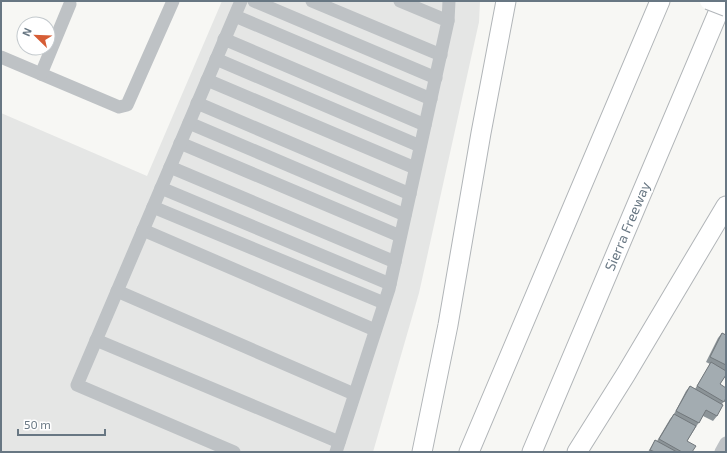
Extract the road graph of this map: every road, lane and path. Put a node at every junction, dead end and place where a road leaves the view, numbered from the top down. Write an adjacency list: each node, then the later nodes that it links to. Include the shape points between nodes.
1 (172, 1): 19 (street, via 127,105 119,107)
2 (241, 1): 13 (street)
3 (254, 1): 20 (street)
4 (312, 1): 16 (street)
5 (400, 1): 14 (street)
6 (449, 1): 14 (street)
7 (506, 1): 47 (highway, via 448,325)
8 (660, 1): 48 (highway)
9 (708, 1): 12 (main road, bridge)
10 (723, 1): 49 (highway, Sierra Freeway)
11 (70, 4): 19 (street)
12 (726, 8)
13 (235, 16): 15 (street); 22 (street)
14 (448, 22): 16 (street)
15 (224, 40): 18 (street); 25 (street)
16 (441, 55): 20 (street)
17 (1, 57): 19 (street)
18 (216, 59): 21 (street); 27 (street)
19 (41, 74)
20 (436, 78): 22 (street)
21 (207, 80): 23 (street); 29 (street)
22 (431, 98): 25 (street)
23 (197, 103): 24 (street); 31 (street)
24 (189, 122): 26 (street); 34 (street)
25 (425, 125): 27 (street)
26 (180, 143): 28 (street); 36 (street)
27 (420, 146): 29 (street)
28 (170, 167): 30 (street); 37 (street)
29 (415, 168): 31 (street)
30 (161, 188): 33 (street); 38 (street)
31 (410, 194): 34 (street)
32 (726, 206): 50 (highway)
33 (153, 207): 35 (street); 40 (street)
34 (405, 215): 36 (street)
35 (143, 230): 39 (street); 41 (street)
36 (400, 236): 37 (street)
37 (395, 262): 38 (street)
38 (390, 284): 40 (street)
39 (117, 291): 42 (street); 43 (street)
40 (384, 303): 41 (street)
41 (375, 330): 43 (street)
42 (96, 340): 45 (street); 46 (street, via 77,384)
43 (354, 394): 45 (street)
44 (726, 444): 51 (street)
45 (337, 447)
46 (234, 452)
47 (422, 452)
48 (469, 452)
49 (532, 452)
50 (577, 452)
51 (721, 452)

